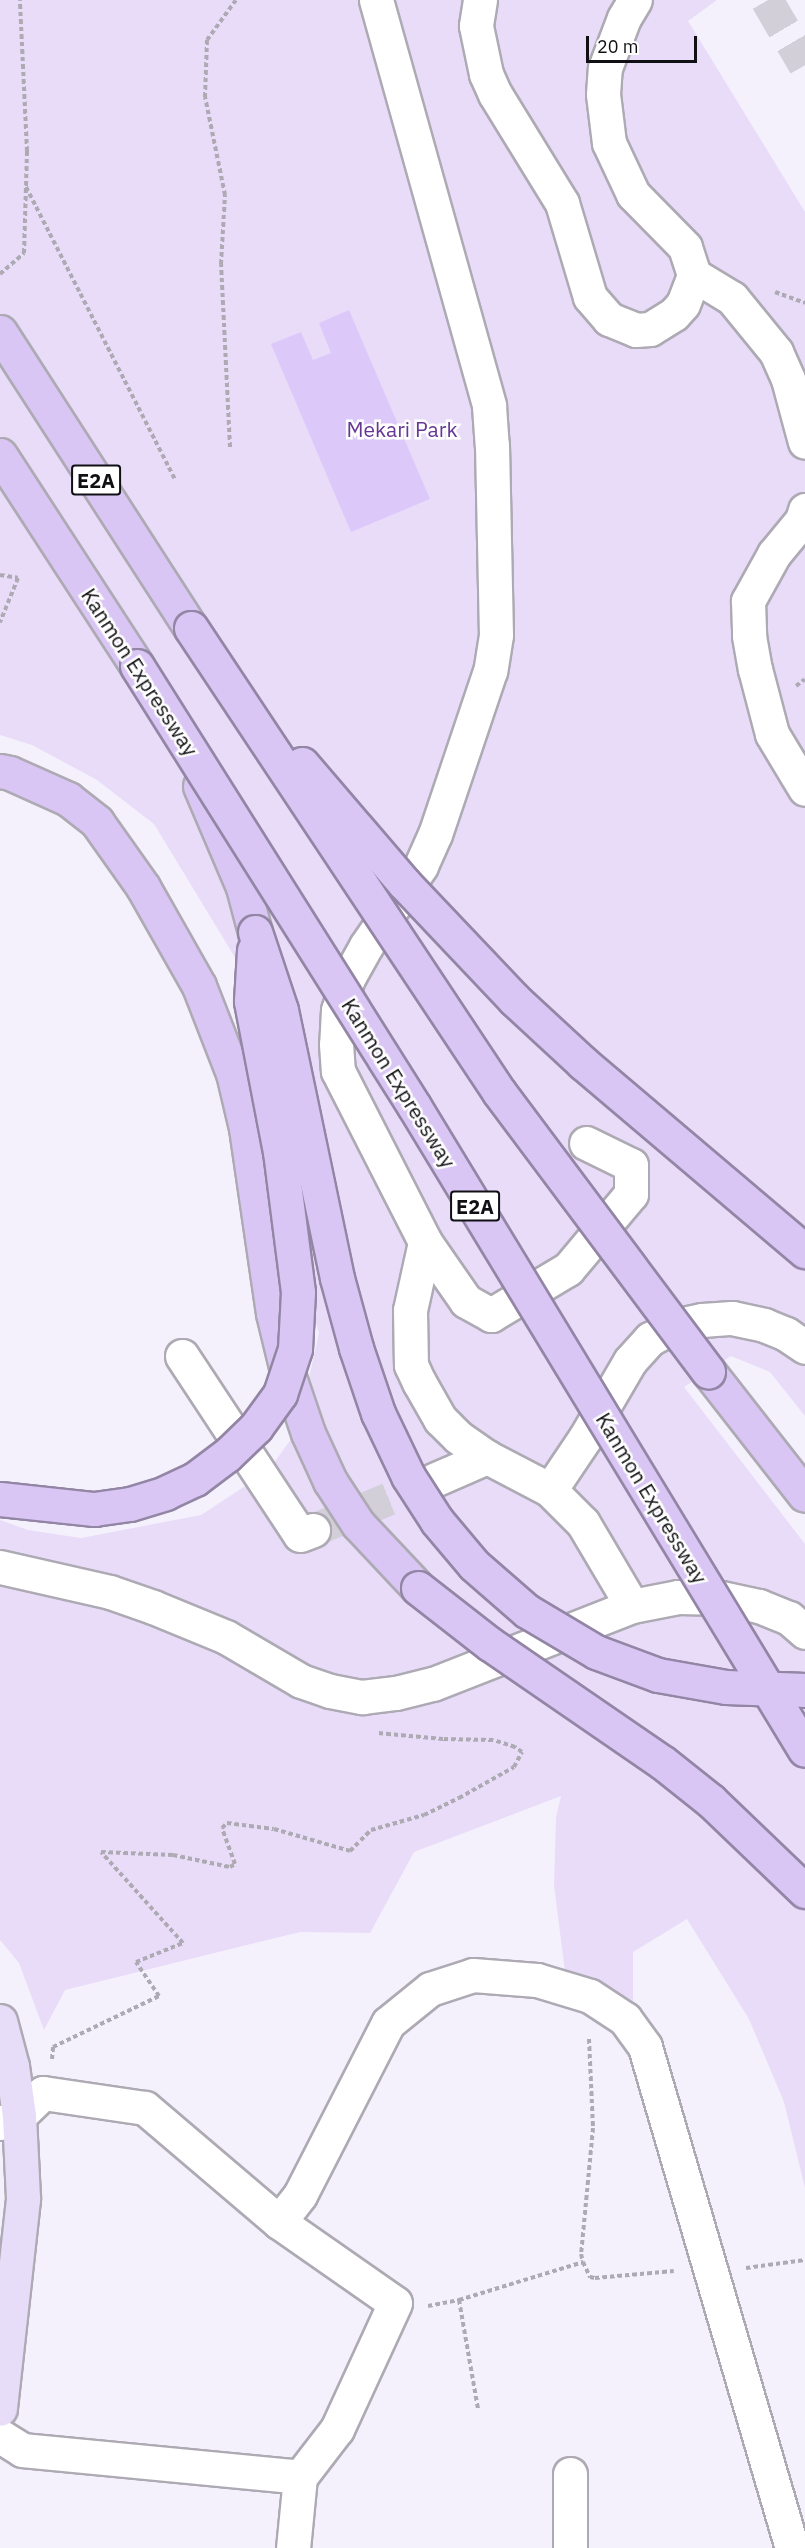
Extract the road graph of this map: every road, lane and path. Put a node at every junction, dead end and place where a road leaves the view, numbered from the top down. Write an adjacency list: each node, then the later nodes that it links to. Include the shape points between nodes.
1 (20, 0): 6 (path)
2 (236, 0): 11 (path, via 207,40 205,97 225,195 221,264)
3 (376, 0): 23 (street, via 479,366 489,406 492,446 496,635 490,671 421,866 352,970 338,1010 338,1071)
4 (480, 0): 8 (street, via 476,26 486,74 562,203 590,297 599,310 609,319 636,330 650,329 662,324 683,304)
5 (635, 0): 8 (street, via 605,68 603,94 609,143 633,194 685,247)
6 (26, 188): 7 (path, via 24,254); 13 (path)
7 (0, 274)
8 (694, 275): 10 (street, via 732,298 776,352 788,379)
9 (0, 332): 17 (highway, E2A, bridge)
10 (805, 442)
11 (230, 447)
12 (0, 455): 18 (highway, Kanmon Expressway / E2A, bridge)
13 (175, 480)
14 (805, 510): 20 (street, via 748,601 749,636 772,734)
15 (0, 575): 16 (path, via 18,578)
16 (0, 622)
17 (213, 661): 24 (highway, bridge, via 404,883 516,1000 583,1063); 30 (highway, E2A, bridge, via 499,1092)
18 (153, 691): 21 (highway, bridge, via 211,808 243,887); 38 (highway, Kanmon Expressway / E2A, bridge, via 414,1106)
19 (0, 771): 39 (highway, bridge, via 68,799 97,822 143,887 199,986 233,1073 246,1128 273,1313 286,1371 330,1481 358,1524 418,1588 490,1644 662,1762 711,1801)
20 (805, 789)
21 (255, 932): 31 (highway, bridge, via 251,1000 280,1152 298,1292 296,1349 280,1394 256,1427 226,1456 195,1479 165,1492 130,1504 94,1509); 36 (highway, bridge, via 281,1010 337,1278 356,1348 378,1413 408,1476 437,1521 474,1565 527,1611 596,1652 670,1677 726,1687)
22 (586, 1143): 23 (street, via 631,1165 631,1194 568,1269 491,1315 466,1301)
23 (425, 1242): 27 (street, via 410,1310 411,1365 440,1419)
24 (805, 1251)
25 (805, 1347): 29 (street, via 764,1325 732,1318 674,1326 650,1339 630,1361)
26 (182, 1356): 32 (street, via 300,1535)
27 (487, 1457): 28 (street); 29 (street)
28 (434, 1480)
29 (550, 1490): 34 (street, via 583,1523)
30 (805, 1495)
31 (0, 1498)
32 (313, 1530)
33 (0, 1567): 34 (street, via 110,1592 153,1607 226,1637 301,1681 362,1697 433,1684)
34 (632, 1606): 35 (street, via 678,1598 721,1598 759,1606 789,1618)
35 (805, 1632)
36 (805, 1690)
37 (367, 1731): 42 (path, via 493,1740 522,1752 514,1767 424,1815 371,1830 350,1851 274,1829 227,1823 222,1828 235,1864 230,1866 173,1855 101,1852 183,1943 136,1962 159,1996 53,2047)
38 (805, 1750)
39 (805, 1891)
40 (590, 1996): 44 (street, via 537,1980 473,1975 430,1989 388,2023 300,2195); 46 (path, via 593,2128); 47 (street, via 625,2019 645,2047)
41 (0, 2021): 43 (main road, via 12,2066)
42 (52, 2060)
43 (9, 2119): 44 (street, via 43,2093 145,2108); 50 (main road, via 23,2199)
44 (279, 2222): 49 (street)
45 (805, 2260): 47 (path)
46 (583, 2262): 47 (path, via 590,2277 595,2278); 48 (path)
47 (712, 2271): 57 (street)
48 (459, 2300): 49 (path, via 419,2307); 51 (path)
49 (395, 2303): 54 (street, via 337,2429)
50 (0, 2409)
51 (478, 2409)
52 (0, 2436): 54 (street, via 22,2450)
53 (570, 2474): 55 (street)
54 (300, 2477): 56 (street)
55 (576, 2540)
56 (292, 2548)
57 (792, 2548)

